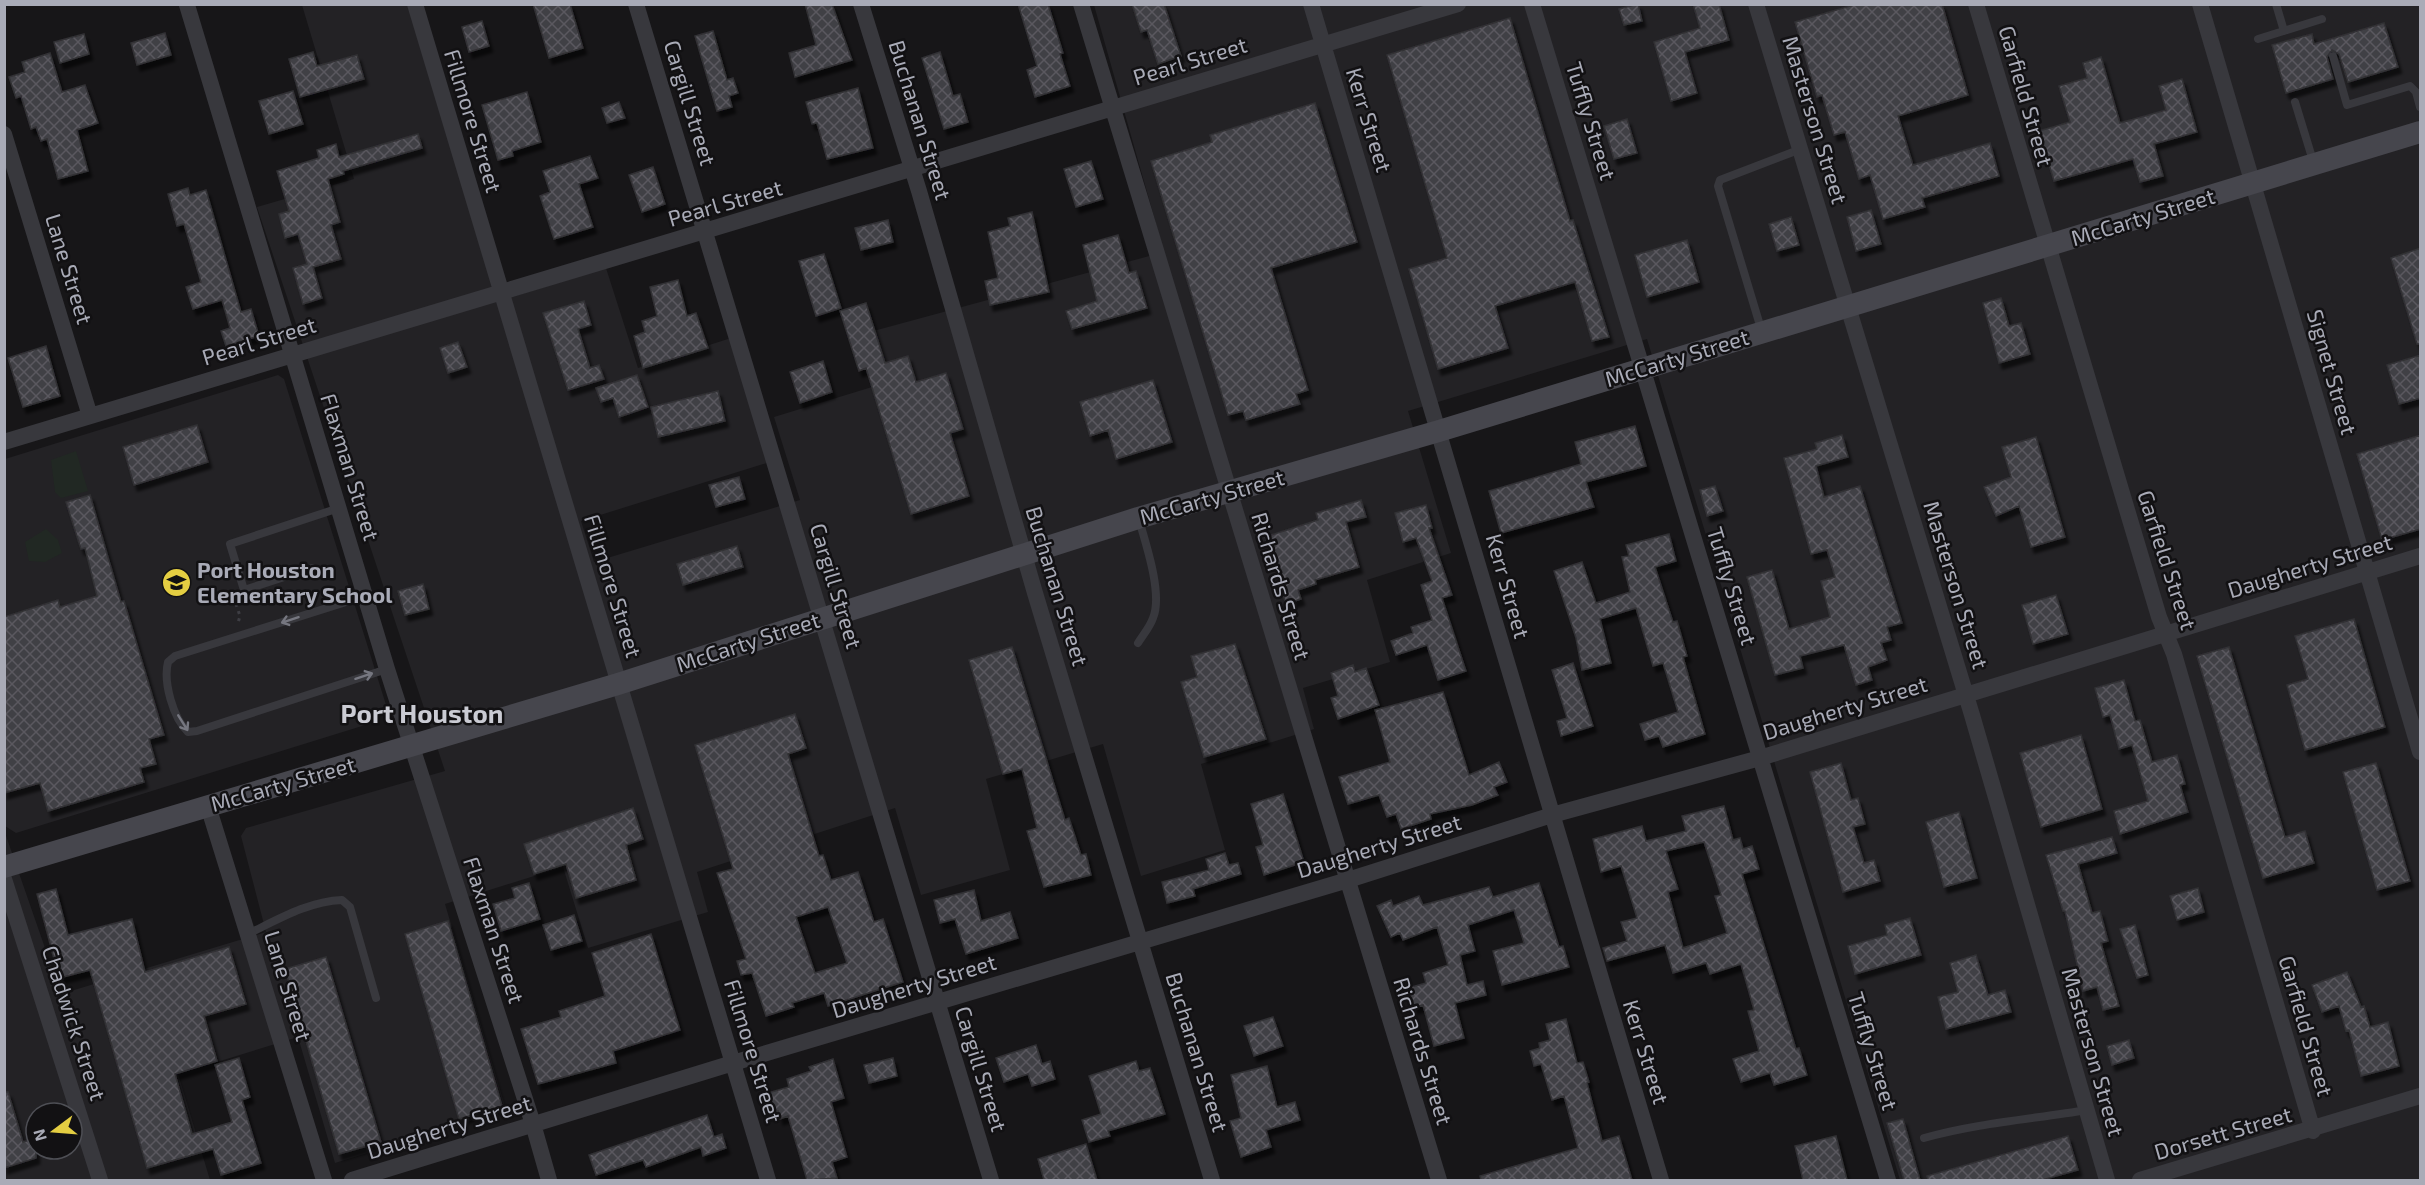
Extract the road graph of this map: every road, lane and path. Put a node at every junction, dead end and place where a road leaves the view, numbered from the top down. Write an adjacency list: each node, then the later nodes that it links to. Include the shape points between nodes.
1 (415, 4): 29 (street, Fillmore Street)
2 (636, 4): 27 (street, Cargill Street)
3 (861, 4): 25 (street, Buchanan Street)
4 (1082, 4): 20 (street, Richards Street)
5 (1311, 4): 16 (street, Kerr Street)
6 (1458, 4): 16 (street, Pearl Street)
7 (1532, 4): 33 (street, Tuffly Street)
8 (1976, 4): 28 (street, Garfield Street)
9 (2200, 4): 26 (street, Signet Street)
10 (2276, 4): 14 (lane)
11 (187, 5): 32 (street, Flaxman Street)
12 (1756, 5): 23 (street, Masterson Street)
13 (2322, 19): 14 (lane)
14 (2284, 31): 15 (lane)
15 (2258, 39)
16 (1323, 44): 20 (street, Pearl Street); 35 (street, Kerr Street)
17 (2333, 56): 19 (lane, via 2347,105 2410,86)
18 (2295, 102): 24 (lane)
19 (2421, 107)
20 (1112, 108): 25 (street, Pearl Street); 37 (street, Richards Street)
21 (2421, 132): 24 (main road, McCarty Street)
22 (4, 134): 34 (street, Lane Street)
23 (1801, 149): 30 (street, Masterson Street); 31 (lane, via 1720,180 1718,186)
24 (2314, 164): 26 (main road, McCarty Street)
25 (913, 171): 27 (street, Pearl Street); 40 (street, Buchanan Street)
26 (2254, 183): 28 (main road, McCarty Street); 43 (street, Signet Street)
27 (706, 232): 29 (street, Pearl Street); 45 (street, Cargill Street)
28 (2047, 246): 30 (main road, McCarty Street); 46 (street, Garfield Street)
29 (501, 292): 32 (street, Pearl Street); 49 (street, Fillmore Street)
30 (1848, 306): 31 (main road, McCarty Street); 50 (street, Masterson Street)
31 (1762, 332): 33 (main road, McCarty Street)
32 (293, 355): 34 (street, Pearl Street); 38 (street, Flaxman Street)
33 (1643, 369): 35 (main road, McCarty Street); 53 (street, Tuffly Street)
34 (90, 416): 36 (street, Pearl Street)
35 (1439, 431): 37 (main road, McCarty Street); 55 (street, Kerr Street)
36 (4, 442)
37 (1228, 492): 39 (main road, McCarty Street); 58 (street, Richards Street)
38 (339, 508): 42 (lane, via 230,544 244,590); 44 (street, Flaxman Street)
39 (1138, 518): 40 (main road, McCarty Street); 47 (lane, via 1150,560 1155,601 1154,616)
40 (1024, 553): 45 (main road, McCarty Street); 61 (street, Buchanan Street)
41 (2421, 556): 43 (street, Daugherty Street)
42 (312, 568)
43 (2368, 573): 46 (street, Daugherty Street); 52 (street, Signet Street)
44 (366, 596): 48 (street, Flaxman Street); 48 (lane, one-way to 48, via 176,656 168,662 167,684 181,726 188,732 197,732)
45 (822, 618): 49 (main road, McCarty Street); 63 (street, Cargill Street)
46 (2166, 632): 50 (street, Daugherty Street); 68 (street, Garfield Street)
47 (1138, 642)
48 (387, 669): 51 (street, Flaxman Street)
49 (618, 684): 51 (main road, McCarty Street); 64 (street, Fillmore Street)
50 (1965, 695): 53 (street, Daugherty Street); 66 (street, Masterson Street)
51 (412, 747): 54 (main road, McCarty Street); 67 (street, Flaxman Street)
52 (2421, 752)
53 (1760, 758): 55 (street, Daugherty Street); 79 (street, Tuffly Street)
54 (208, 806): 56 (main road, McCarty Street); 60 (street, Lane Street)
55 (1552, 815): 58 (street, Daugherty Street); 78 (street, Kerr Street)
56 (4, 867)
57 (4, 879): 59 (street, Chadwick Street)
58 (1348, 880): 61 (street, Daugherty Street); 77 (street, Richards Street)
59 (7, 898): 70 (street, Chadwick Street)
60 (248, 934): 62 (lane, via 302,909 342,900 350,907); 71 (street, Lane Street)
61 (1141, 941): 63 (street, Daugherty Street); 76 (street, Buchanan Street)
62 (376, 998)
63 (937, 1004): 64 (street, Daugherty Street); 75 (street, Cargill Street)
64 (733, 1063): 67 (street, Daugherty Street); 74 (street, Fillmore Street)
65 (2421, 1096): 68 (street, Dorsett Street)
66 (2087, 1110): 69 (lane, via 1959,1128); 80 (street, Masterson Street)
67 (533, 1124): 72 (street, Daugherty Street); 73 (street, Flaxman Street)
68 (2313, 1131): 81 (street, Dorsett Street)
69 (1924, 1138)
70 (100, 1180)
71 (324, 1180)
72 (352, 1180)
73 (549, 1180)
74 (768, 1180)
75 (991, 1180)
76 (1212, 1180)
77 (1438, 1180)
78 (1661, 1180)
79 (1888, 1180)
80 (2107, 1180)
81 (2140, 1180)

